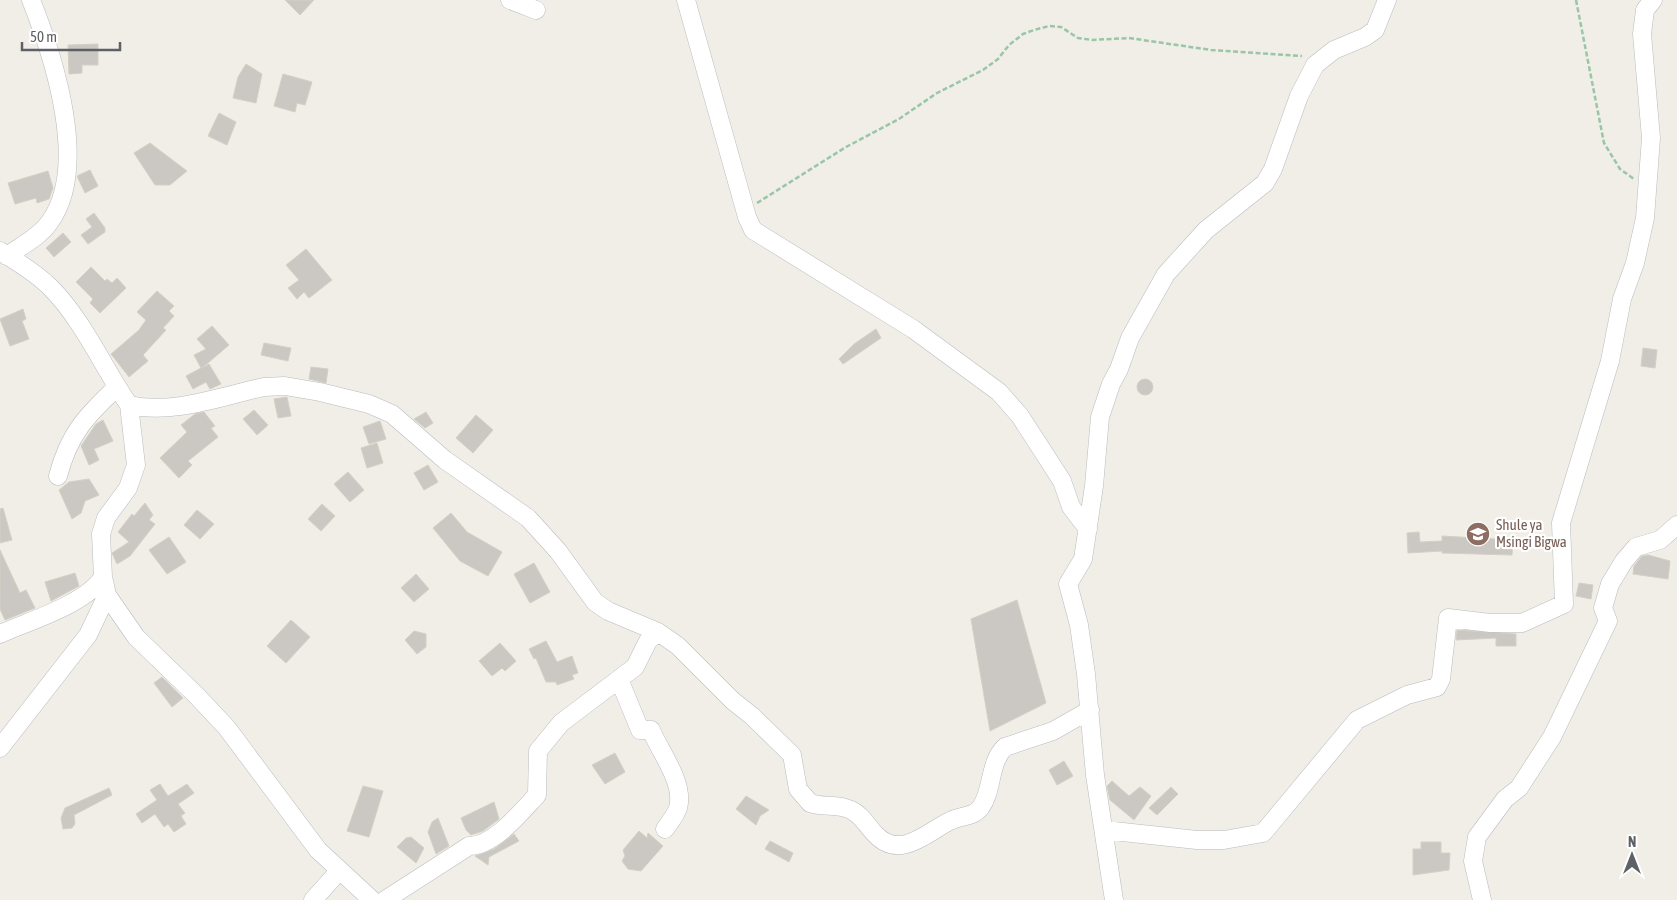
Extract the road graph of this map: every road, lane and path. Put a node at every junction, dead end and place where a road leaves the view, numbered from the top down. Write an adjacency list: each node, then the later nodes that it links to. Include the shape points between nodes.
1 (31, 0): 11 (street, via 56,79 66,130 67,168 62,200 48,225)
2 (510, 0): 7 (street)
3 (686, 0): 10 (street)
4 (1387, 0): 8 (street, via 1375,30)
5 (1576, 0): 9 (path, via 1604,143 1620,169)
6 (1653, 0): 9 (street, via 1645,10 1642,34 1651,138)
7 (536, 10)
8 (1324, 56): 10 (path, via 1247,54 1129,38 1092,40 1049,26 1023,34 983,70 937,93); 16 (street, via 1315,65 1299,96 1265,183 1206,230 1166,274 1130,338 1100,417)
9 (1648, 187): 25 (street, via 1635,263 1622,299 1610,361 1560,523 1564,604 1522,623 1448,618 1441,679 1437,687 1407,695 1357,720 1262,833 1224,840 1197,840)
10 (745, 210): 16 (street, via 756,232 913,329 998,392 1020,416 1062,481 1071,507)
11 (4, 253): 12 (street, via 42,279 56,293)
12 (117, 387): 13 (street); 14 (street, via 80,424)
13 (129, 405): 17 (street, via 136,465 128,488 104,524 101,540); 19 (street, via 144,408 184,405 264,386 277,386 320,392 382,408 402,421 445,460 528,518 558,551 595,602 608,611)
14 (58, 476)
15 (1677, 525): 31 (street, via 1660,540 1636,547 1624,560 1610,584 1604,608 1608,621 1552,737 1519,788 1505,799 1477,837 1473,861)
16 (1088, 528): 22 (street, via 1083,559 1068,584 1079,625)
17 (103, 578): 18 (street); 20 (street, via 84,597)
18 (107, 595): 23 (street, via 88,635); 26 (street, via 136,637 227,728 318,850)
19 (658, 632): 21 (street, via 648,641 635,667); 22 (street, via 678,646 792,755 798,789 810,803 836,805 853,811 886,843 905,845 919,842 950,821 974,814 984,802 1004,747 1054,731)
20 (0, 634)
21 (619, 679): 24 (street, via 640,730 651,730 676,785 677,810); 29 (street, via 561,723 538,751 537,795 505,828 477,846 469,846)
22 (1090, 710): 25 (street, via 1095,775)
23 (0, 748)
24 (665, 829)
25 (1104, 830): 30 (street)
26 (339, 871): 27 (street); 28 (street)
27 (313, 900)
28 (372, 900)
29 (386, 900)
30 (1114, 900)
31 (1482, 900)

